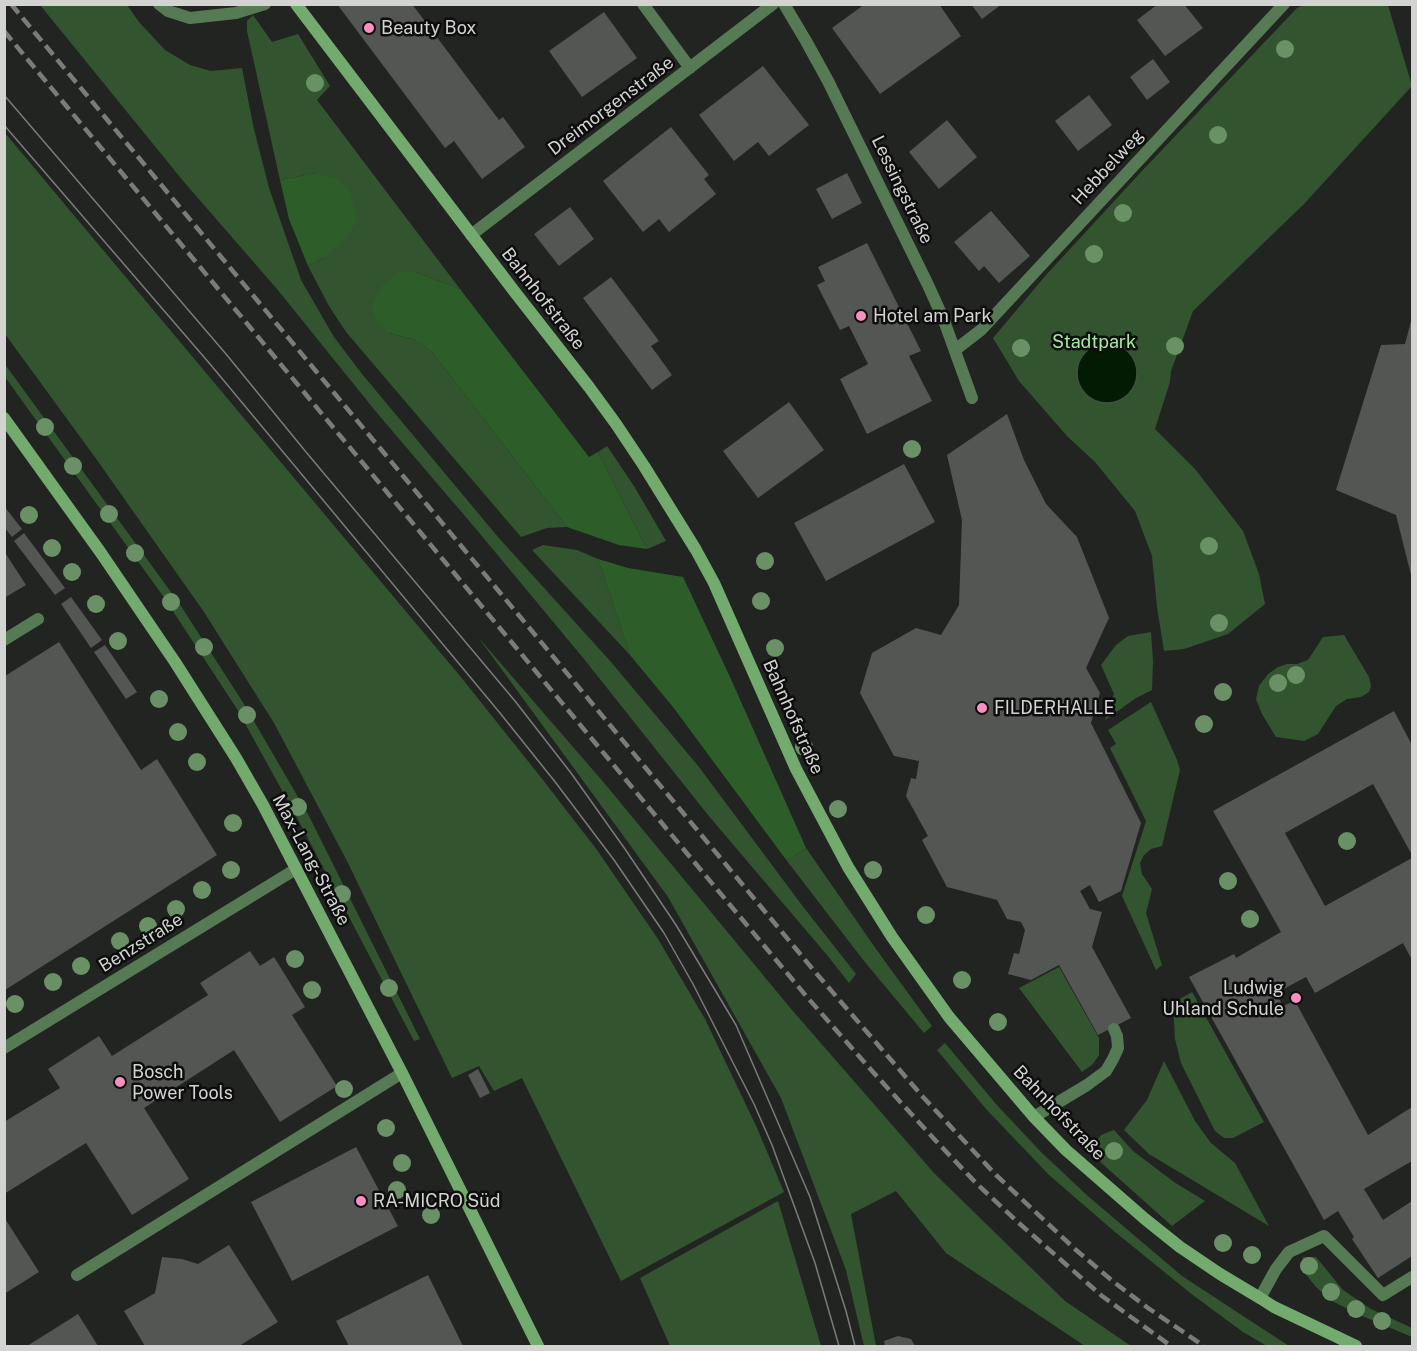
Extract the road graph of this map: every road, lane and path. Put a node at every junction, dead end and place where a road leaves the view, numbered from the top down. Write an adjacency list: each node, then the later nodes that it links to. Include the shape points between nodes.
1 (159, 4): 2 (street, via 168,12 190,18 236,13)
2 (265, 4)
3 (296, 4): 9 (street, Bahnhofstraße)
4 (643, 4): 8 (street)
5 (772, 4): 8 (street, Dreimorgenstraße)
6 (784, 4): 10 (street, Lessingstraße, via 868,162)
7 (1284, 4): 10 (street, Hebbelweg, via 981,330)
8 (690, 68): 9 (street, Dreimorgenstraße)
9 (471, 235): 19 (street, Bahnhofstraße, via 616,424 679,520 714,583 801,778 891,938 949,1017)
10 (955, 350): 11 (street, Lessingstraße)
11 (972, 398)
12 (4, 418): 15 (street, Max-Lang-Straße, via 175,662 263,804)
13 (38, 619): 14 (street)
14 (4, 640)
15 (296, 869): 17 (street, Benzstraße); 18 (street, Max-Lang-Straße)
16 (1114, 1029): 19 (street, via 1118,1048 1106,1071)
17 (4, 1048)
18 (402, 1073): 20 (street); 23 (street, Max-Lang-Straße)
19 (1034, 1117): 22 (street, Bahnhofstraße, via 1145,1219)
20 (77, 1275)
21 (1413, 1277): 22 (street, via 1383,1295 1324,1236 1289,1252)
22 (1260, 1298): 24 (street, Bahnhofstraße)
23 (538, 1347)
24 (1356, 1347)

